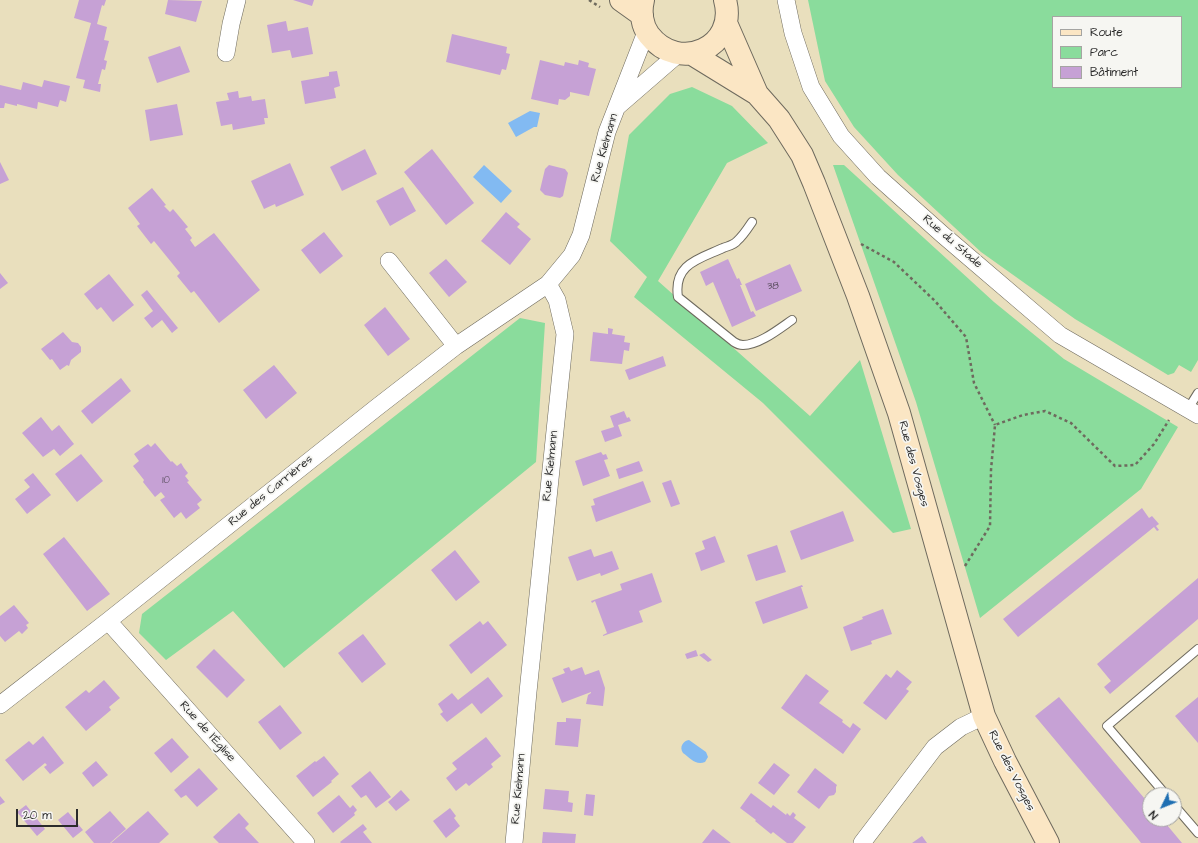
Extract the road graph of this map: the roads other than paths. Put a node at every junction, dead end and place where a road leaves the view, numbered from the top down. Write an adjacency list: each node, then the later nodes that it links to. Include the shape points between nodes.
1 (237, 0): 7 (street)
2 (621, 0): 5 (main road, Rue des Vosges)
3 (725, 0): 6 (main road, Rue des Vosges, via 728,8)
4 (786, 0): 17 (street, Rue du Stade, via 793,33 811,87 841,136 878,177 1060,335)
5 (644, 16): 8 (main road, Rue des Vosges, via 654,42 665,50); 10 (street, Rue Kielmann)
6 (726, 22): 8 (main road, Rue des Vosges, via 714,43 703,50); 9 (main road, Rue des Vosges)
7 (226, 53)
8 (685, 54): 9 (main road, Rue des Vosges); 10 (street, Rue Kielmann)
9 (757, 94): 21 (main road, Rue des Vosges, via 779,120 802,155 853,282 899,413)
10 (617, 108): 13 (street, Rue Kielmann, via 607,132 581,235 572,255)
11 (752, 222): 14 (lane, via 737,242 686,267 679,278 678,297 741,345 765,338)
12 (388, 261): 15 (street)
13 (548, 284): 15 (street, Rue des Carrières); 26 (street, Rue Kielmann, via 557,300 565,334)
14 (792, 320)
15 (456, 346): 18 (street, Rue des Carrières)
16 (1198, 393): 17 (lane)
17 (1193, 412)
18 (108, 621): 20 (street, Rue des Carrières); 25 (street, Rue de l'Église)
19 (1198, 649): 22 (lane, via 1107,726)
20 (0, 705)
21 (984, 716): 27 (street, via 961,727 935,747); 28 (main road, Rue des Vosges)
22 (1159, 787)
23 (1182, 814): 24 (lane)
24 (1198, 833)
25 (306, 843)
26 (514, 843)
27 (862, 843)
28 (1048, 843)

